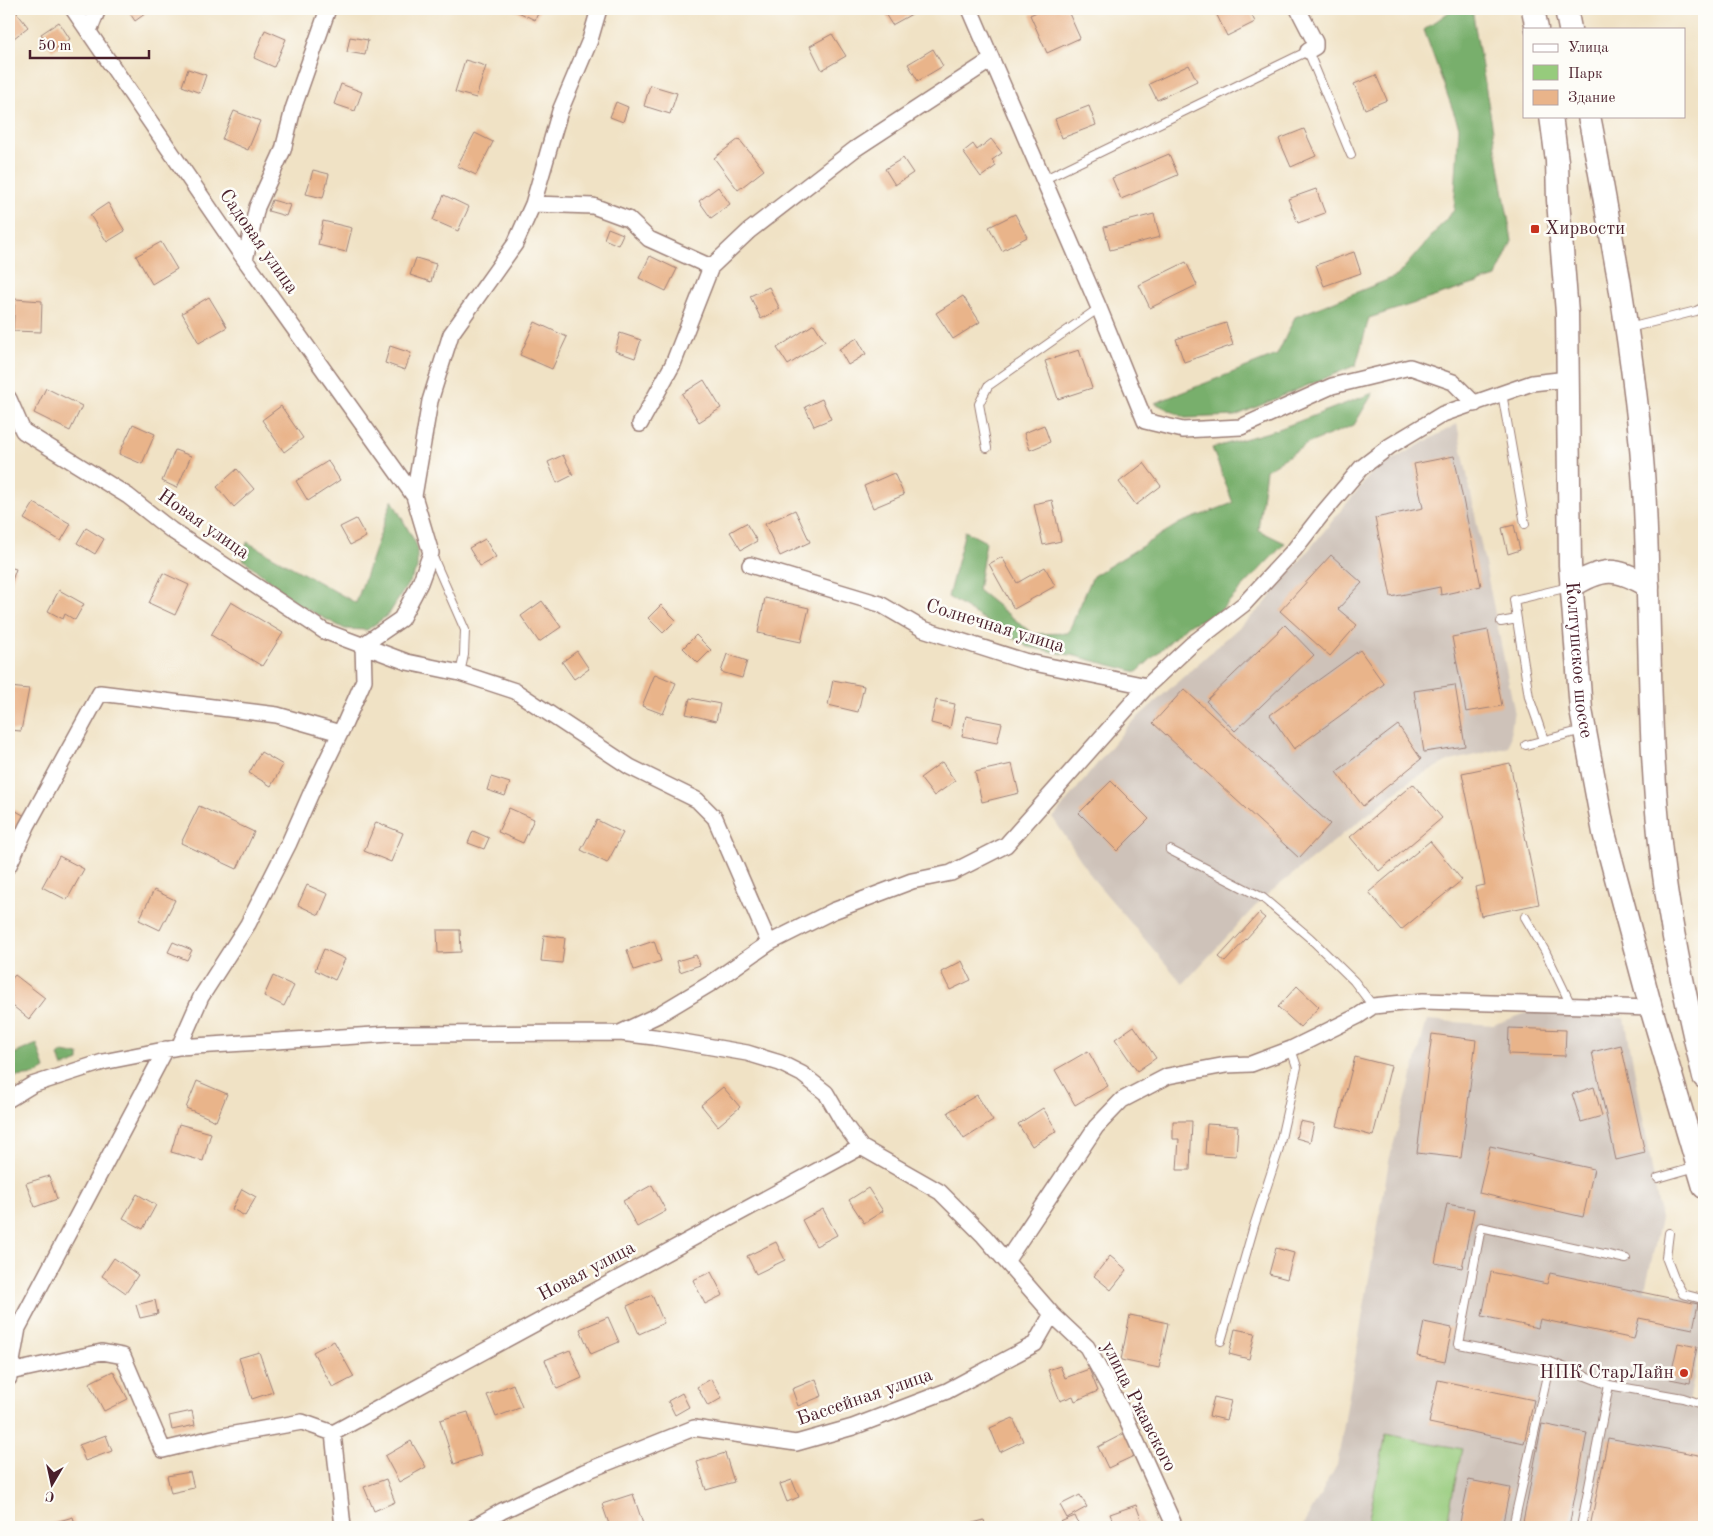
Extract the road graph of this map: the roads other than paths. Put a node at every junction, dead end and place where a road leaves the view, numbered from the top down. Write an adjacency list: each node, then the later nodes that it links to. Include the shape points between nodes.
1 (73, 9): 11 (street, Садовая улица)
2 (98, 9): 11 (street)
3 (328, 9): 19 (street, via 293,109 283,150 257,207)
4 (599, 9): 18 (street, via 590,40 560,111)
5 (970, 9): 13 (street)
6 (1298, 9): 12 (street, via 1315,42 1315,47)
7 (1533, 9): 9 (main road)
8 (1566, 9): 10 (main road)
9 (1537, 28)
10 (1570, 28)
11 (89, 31): 19 (street, Садовая улица)
12 (1308, 51): 16 (lane); 17 (lane)
13 (991, 60): 17 (street); 20 (street, via 855,149 749,230)
14 (1551, 118): 24 (main road, Колтушское шоссе, via 1567,312)
15 (1589, 118): 23 (main road)
16 (1351, 155)
17 (1043, 180): 22 (street)
18 (533, 204): 20 (street, via 593,206 628,219 649,239); 31 (street, via 515,244 451,334 430,401)
19 (245, 260): 31 (street, Садовая улица)
20 (711, 267): 28 (street, via 673,364)
21 (1704, 307): 23 (lane)
22 (1099, 308): 27 (street, via 1145,421 1183,430 1241,427 1332,386 1410,367 1453,382); 30 (lane, via 988,386 979,404)
23 (1627, 328): 35 (main road, via 1639,421)
24 (1568, 379): 25 (street, via 1532,383); 36 (main road, Колтушское шоссе)
25 (1502, 392): 27 (street); 32 (lane)
26 (9, 399): 29 (street)
27 (1475, 404): 41 (street, via 1443,414 1361,468 1294,550 1244,604 1191,645)
28 (640, 424)
29 (16, 432): 39 (street, Новая улица, via 128,496 171,530 324,631)
30 (987, 448)
31 (414, 496): 33 (street)
32 (1526, 524)
33 (431, 553): 39 (street, via 402,619); 40 (lane, via 465,630)
34 (750, 565): 41 (street, Солнечная улица, via 880,604 923,629 1024,661)
35 (1648, 586): 36 (main road, via 1630,576 1610,572 1589,576); 56 (main road, via 1661,851 1684,992)
36 (1571, 587): 37 (lane, via 1514,600); 42 (main road, Колтушское шоссе)
37 (1517, 619): 38 (lane); 44 (lane, via 1529,697)
38 (1501, 622)
39 (363, 645): 40 (street, Новая улица, via 407,662); 43 (street, via 364,680)
40 (460, 673): 49 (street, Новая улица, via 514,691 630,767 698,800 715,818)
41 (1148, 686): 49 (street, via 1006,845 952,873 912,881 833,911)
42 (1584, 730): 44 (lane); 52 (main road, Колтушское шоссе, via 1604,833)
43 (340, 733): 47 (street, via 277,716 100,692); 54 (street, via 248,924)
44 (1544, 740): 45 (lane)
45 (1526, 745)
46 (1170, 850): 51 (lane, via 1263,898 1354,981)
47 (9, 865)
48 (1525, 917): 50 (lane)
49 (769, 943): 53 (street, via 713,982)
50 (1571, 1005): 51 (street, via 1423,1002); 52 (street)
51 (1373, 1006): 55 (street)
52 (1652, 1008): 61 (main road, Колтушское шоссе)
53 (620, 1033): 54 (street, via 390,1034); 60 (street, via 747,1053 780,1063 802,1074 826,1093)
54 (173, 1048): 57 (street, via 103,1062); 71 (street, via 18,1328)
55 (1291, 1049): 65 (street, via 1251,1064 1226,1064 1168,1076 1122,1100 1096,1127); 69 (lane, via 1297,1068 1278,1152)
56 (1704, 1077)
57 (32, 1085): 58 (street); 59 (street)
58 (9, 1086)
59 (9, 1099)
60 (861, 1147): 65 (street, улица Ржавского, via 940,1192); 74 (street, Новая улица)
61 (1701, 1177): 62 (lane)
62 (1658, 1178)
63 (1670, 1232): 66 (lane, via 1666,1257 1674,1278 1683,1294)
64 (1626, 1259): 70 (lane, via 1481,1227 1459,1344)
65 (1007, 1260): 68 (street, улица Ржавского)
66 (1703, 1299): 67 (lane)
67 (1704, 1308)
68 (1052, 1314): 76 (street, Бассейная улица, via 1035,1344 947,1391 852,1427 796,1443 694,1428 584,1472); 77 (street, улица Ржавского, via 1087,1347 1124,1414)
69 (1221, 1341)
70 (1550, 1362): 72 (lane); 78 (lane)
71 (9, 1375): 74 (street, via 102,1352 123,1356 163,1450 302,1422)
72 (1609, 1385): 73 (lane, via 1683,1398); 79 (lane)
73 (1704, 1405)
74 (332, 1432): 75 (street)
75 (344, 1527)
76 (474, 1527)
77 (1175, 1527)
78 (1513, 1527)
79 (1581, 1527)

